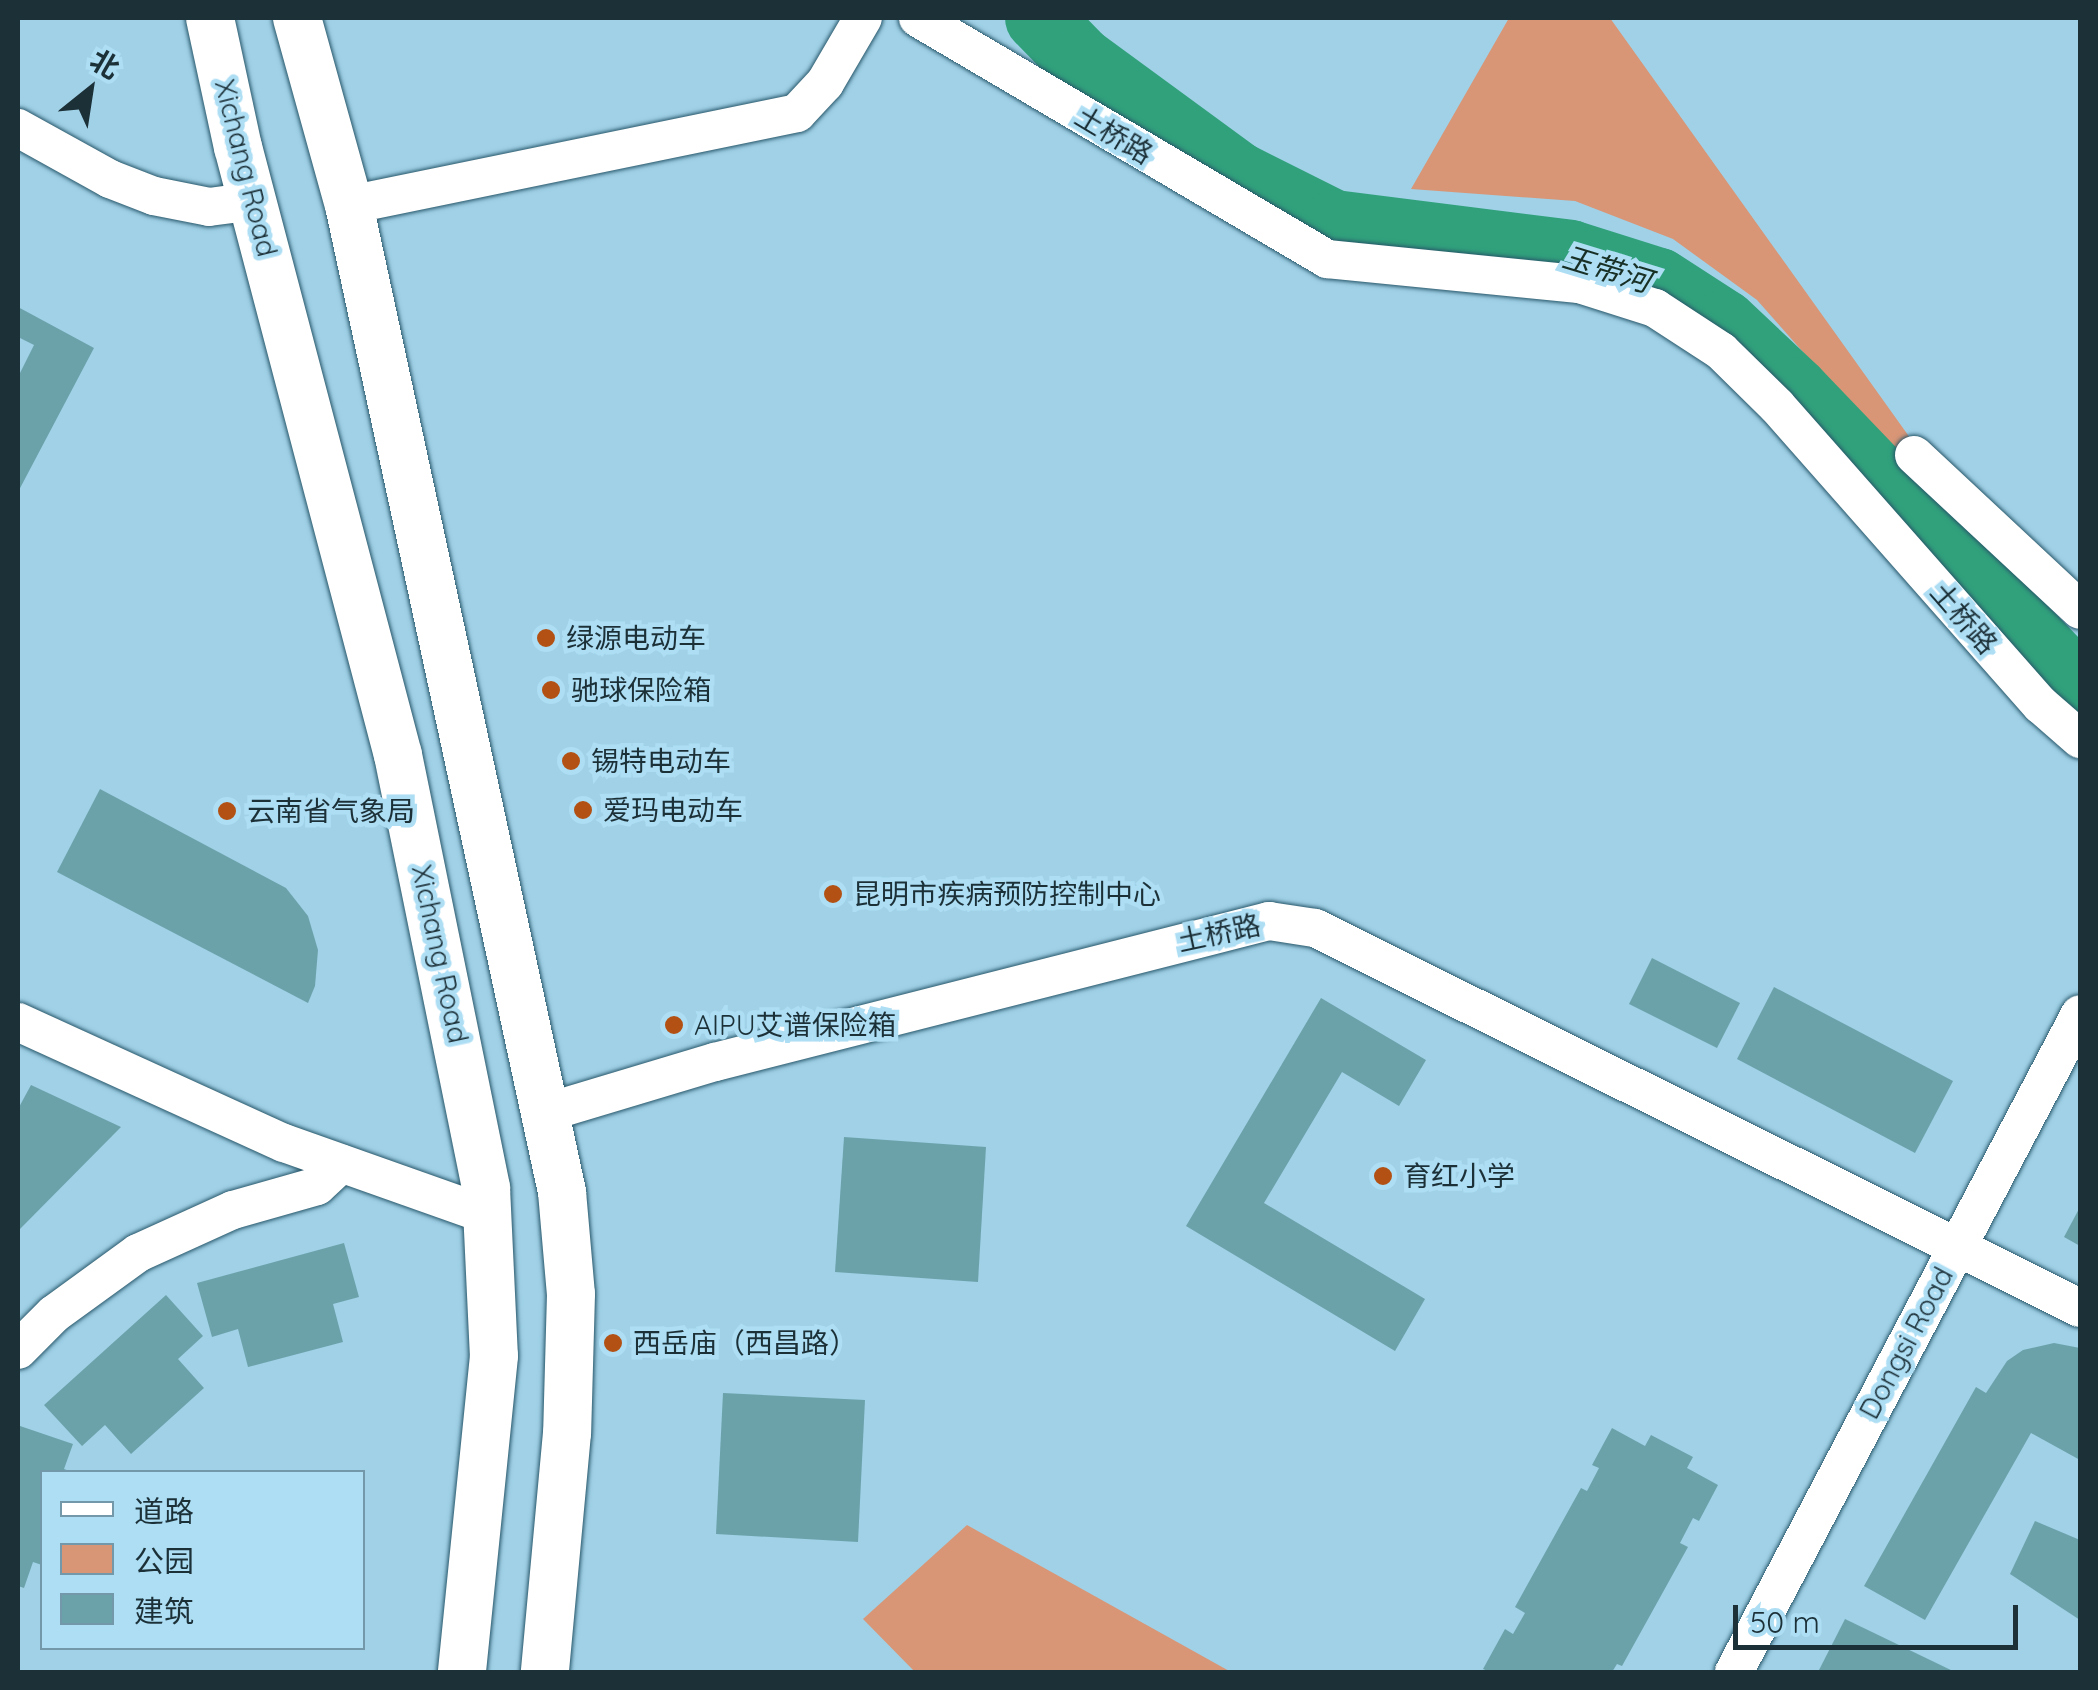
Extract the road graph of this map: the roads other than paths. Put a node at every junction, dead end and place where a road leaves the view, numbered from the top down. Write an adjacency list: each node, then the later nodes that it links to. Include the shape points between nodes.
1 (210, 18): 6 (main road, Xichang Road)
2 (296, 18): 7 (main road)
3 (863, 18): 7 (street, via 824,84 797,113)
4 (918, 18): 10 (street, 土桥路, via 1328,259 1578,284 1655,308 1721,351 1777,406 2041,705)
5 (18, 128): 6 (street, via 154,196 209,207)
6 (254, 201): 15 (main road, Xichang Road, via 398,755 468,1086)
7 (349, 205): 13 (main road)
8 (1914, 455): 9 (street)
9 (2080, 610)
10 (2080, 739)
11 (2080, 1014): 16 (street, Dongsi Road)
12 (18, 1022): 14 (street)
13 (548, 1112): 16 (street, 土桥路, via 715,1062 1269,921 1315,928); 20 (main road, via 570,1294 566,1433)
14 (341, 1164): 15 (street); 18 (street, via 317,1186 233,1210 138,1254 54,1314)
15 (487, 1215): 19 (main road, Xichang Road, via 494,1356)
16 (1956, 1247): 17 (street, 土桥路); 21 (street, Dongsi Road)
17 (2080, 1308)
18 (18, 1350)
19 (462, 1672)
20 (545, 1672)
21 (1734, 1672)

